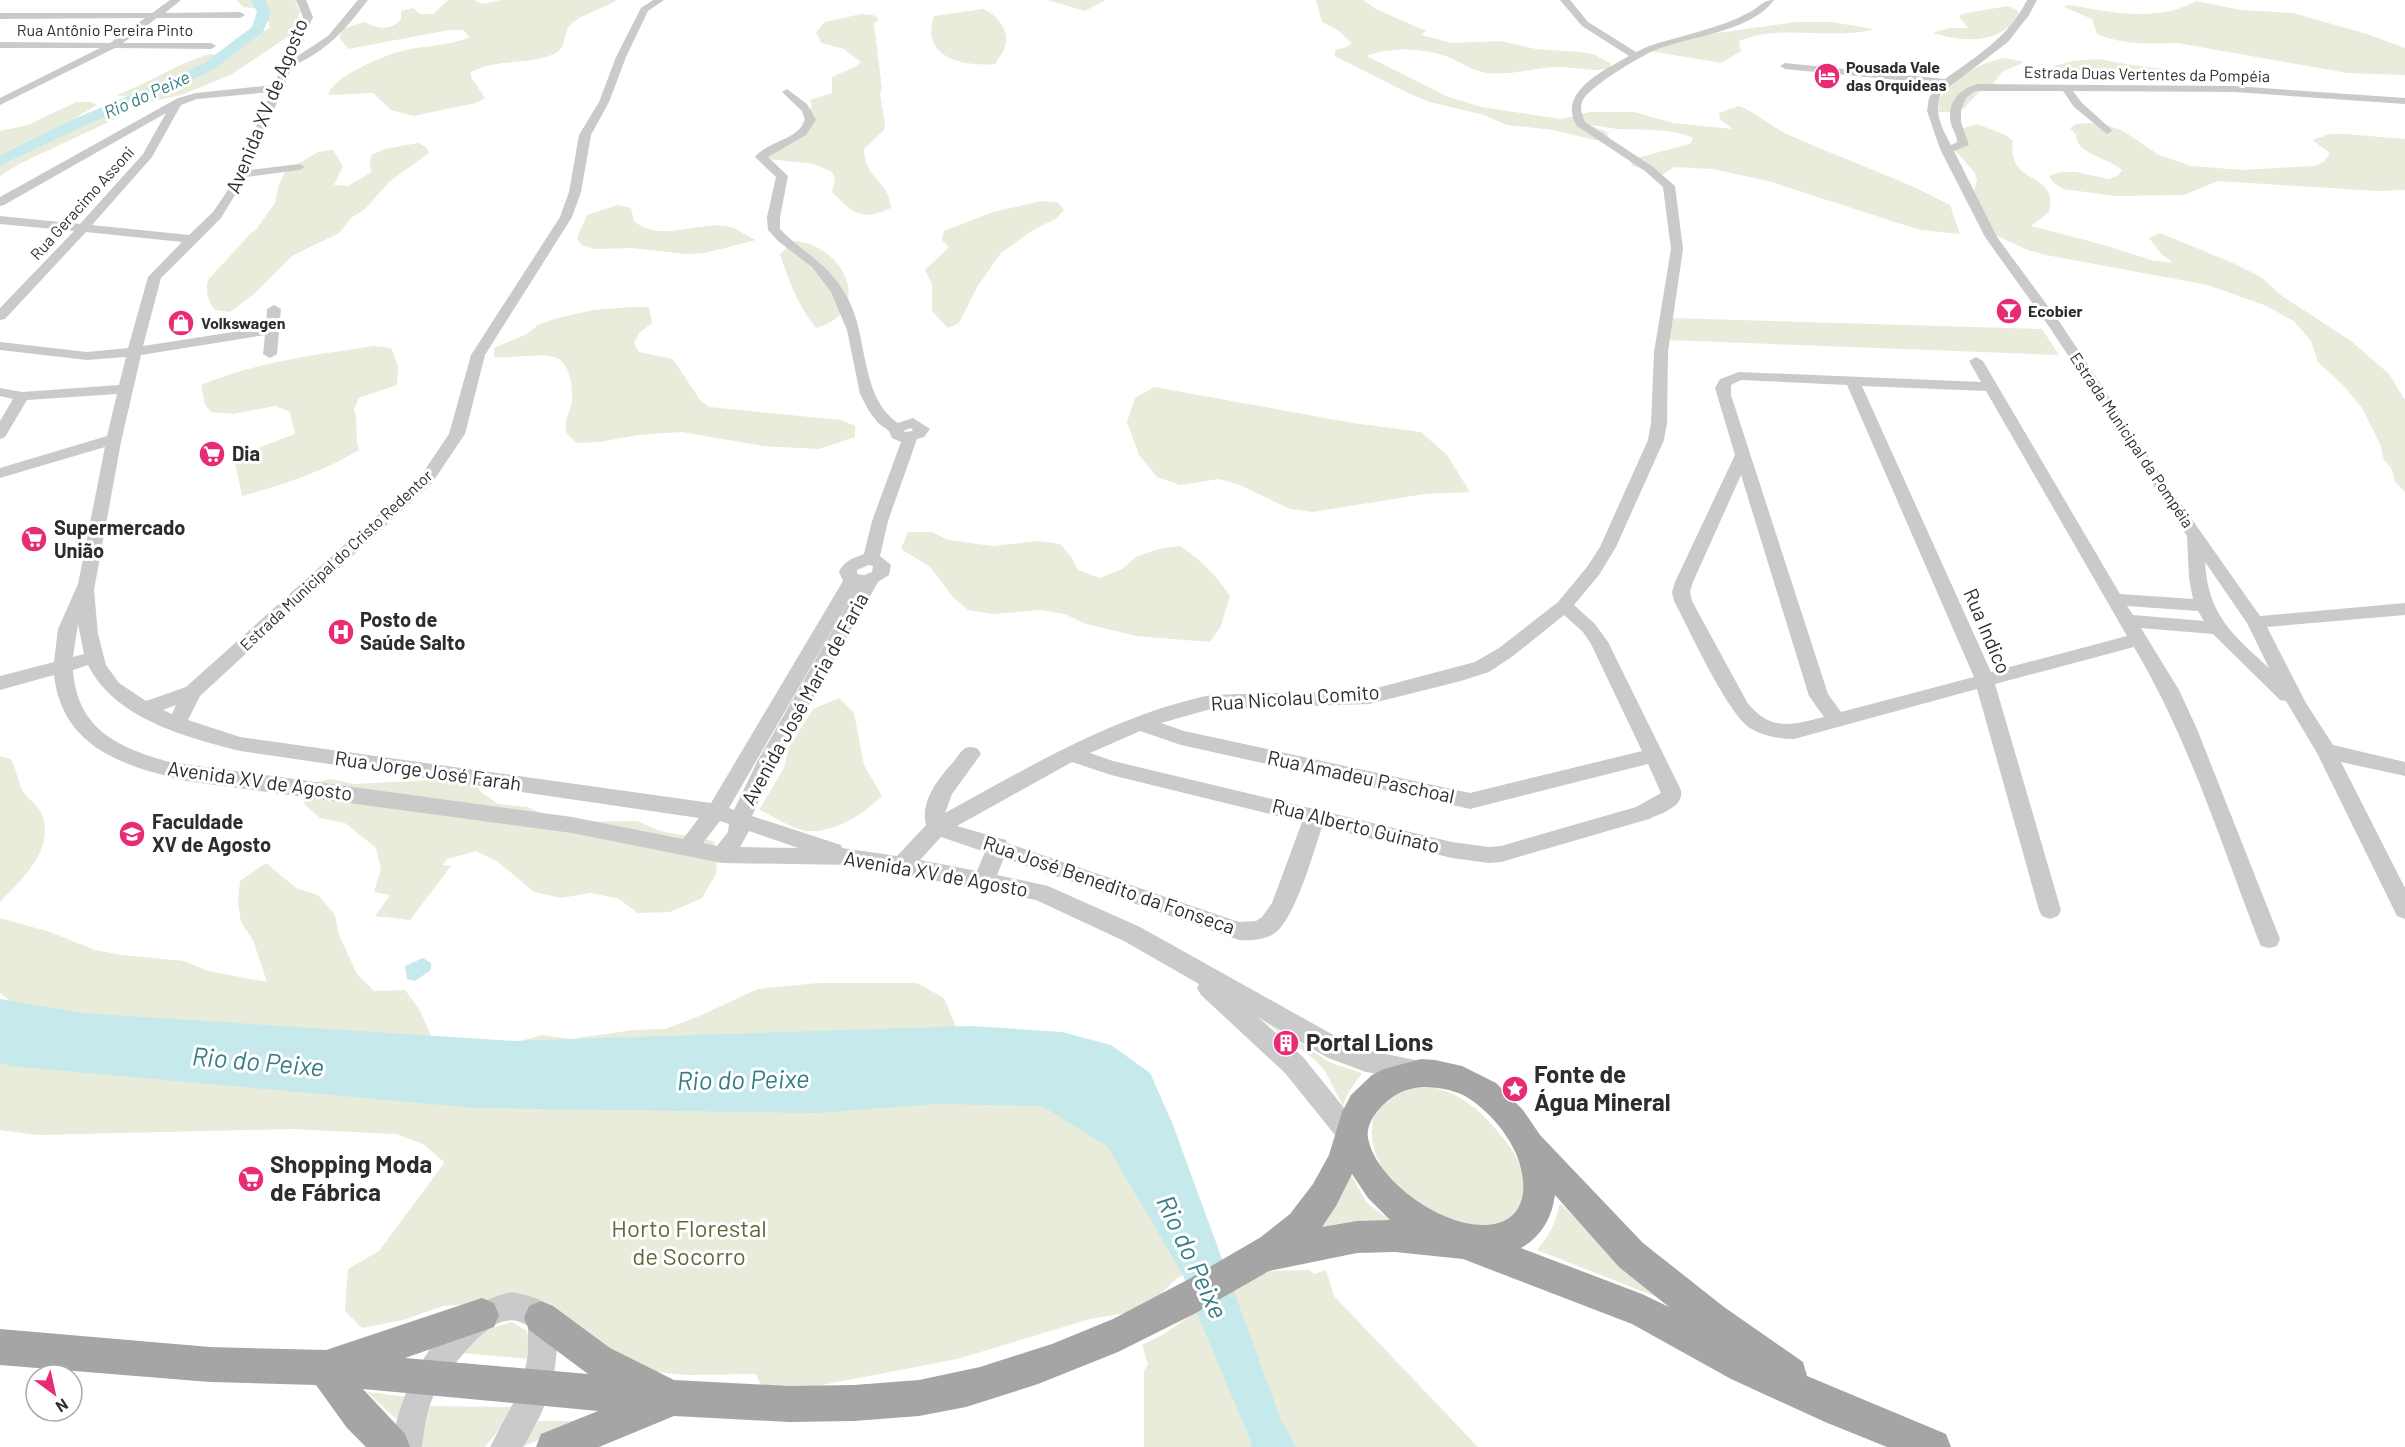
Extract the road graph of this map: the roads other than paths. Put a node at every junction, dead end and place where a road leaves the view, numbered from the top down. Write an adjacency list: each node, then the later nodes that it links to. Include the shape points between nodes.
1 (176, 0): 8 (street)
2 (301, 0): 17 (street, Avenida XV de Agosto, via 308,17)
3 (363, 0): 17 (street, via 327,45)
4 (659, 0): 70 (street, Estrada Municipal do Cristo Redentor, via 644,10 604,102 585,135 575,192 566,217 478,355 457,434 441,462)
5 (1565, 0): 15 (street, via 1585,24)
6 (1769, 0): 15 (street, Rua Nicolau Comito, via 1763,10 1747,18 1671,41)
7 (2032, 0): 19 (street, Estrada Municipal da Pompéia, via 2010,37)
8 (156, 15): 9 (street); 10 (street); 13 (street)
9 (240, 15)
10 (0, 16)
11 (0, 45): 12 (street, Rua Antônio Pereira Pinto)
12 (26, 45): 13 (street, Rua Antônio Pereira Pinto); 16 (street)
13 (112, 46): 14 (street, Rua Antônio Pereira Pinto); 24 (street)
14 (211, 46)
15 (1637, 57): 59 (street, Rua Nicolau Comito, via 1585,92 1579,98 1576,114 1581,124 1669,186 1677,249 1661,352 1659,423 1656,440 1608,548)
16 (0, 58)
17 (289, 64): 20 (street, Avenida XV de Agosto)
18 (1785, 66): 19 (street)
19 (1947, 82): 29 (street, Estrada Municipal da Pompéia, via 1932,100 1931,113)
20 (277, 88): 25 (street, via 196,96); 31 (street, Avenida XV de Agosto)
21 (2067, 89): 23 (street, Estrada Duas Vertentes da Pompéia, via 2244,90); 26 (street, via 2078,105); 29 (street, Estrada Duas Vertentes da Pompéia, via 1967,90 1956,110 1963,145)
22 (788, 92): 55 (street, via 811,119 799,135 762,154 782,176 774,230 823,271 837,293 849,315 870,403 880,418 903,434)
23 (2405, 101)
24 (0, 102)
25 (176, 105): 27 (street, Rua Geracimo Assoni); 28 (street)
26 (2107, 131)
27 (158, 135): 28 (street, via 140,133); 36 (street, Rua Geracimo Assoni, via 148,155 123,186)
28 (112, 138): 33 (street)
29 (1946, 149): 54 (street, Estrada Municipal da Pompéia, via 1991,237)
30 (299, 167): 31 (street)
31 (242, 174): 37 (street, Avenida XV de Agosto, via 227,204)
32 (10, 185): 33 (street)
33 (29, 186): 34 (street)
34 (0, 202)
35 (0, 220): 36 (street)
36 (82, 228): 37 (street); 39 (street, Rua Geracimo Assoni)
37 (191, 239): 42 (street, Avenida XV de Agosto, via 155,277)
38 (274, 309): 40 (street)
39 (0, 316)
40 (271, 330): 42 (street); 43 (street)
41 (0, 346): 42 (street, via 87,356)
42 (133, 354): 47 (street, Avenida XV de Agosto)
43 (270, 354)
44 (1976, 361): 46 (street)
45 (1853, 381): 46 (street); 52 (street, via 1739,376 1725,382 1722,388); 68 (street, Rua Indico)
46 (1991, 387): 58 (street)
47 (125, 389): 49 (street); 51 (street, Avenida XV de Agosto)
48 (0, 392): 49 (street)
49 (22, 396): 50 (street)
50 (0, 434)
51 (114, 439): 53 (street); 57 (street, Avenida XV de Agosto)
52 (1743, 455): 73 (street, via 1818,696); 73 (street, via 1684,582 1683,601 1740,706 1754,722 1781,732 1794,732)
53 (0, 473)
54 (2195, 534): 60 (street); 63 (street, Estrada Municipal da Pompéia)
55 (872, 559): 56 (street, via 883,568 880,575); 56 (street, via 850,567 848,572)
56 (862, 580): 81 (street, Avenida José Maria de Faria); 83 (street, Avenida José Maria de Faria)
57 (85, 590): 66 (street, Rua Jorge José Farah, via 87,624); 67 (street, Avenida XV de Agosto, via 68,625)
58 (2114, 599): 60 (street); 62 (street)
59 (1564, 606): 74 (street, Rua Nicolau Comito, via 1506,652 1461,674 1369,697 1211,702); 79 (street, via 1599,642)
60 (2204, 606): 64 (street)
61 (2405, 609): 63 (street)
62 (2127, 621): 64 (street); 65 (street)
63 (2255, 622): 71 (street, Estrada Municipal da Pompéia)
64 (2219, 628): 71 (street)
65 (2139, 639): 68 (street); 93 (street, via 2187,729)
66 (95, 657): 67 (street); 72 (street, Rua Jorge José Farah, via 110,686)
67 (63, 667): 69 (street); 86 (street, Avenida XV de Agosto, via 65,691 82,724 116,750 160,767 243,782 572,825)
68 (1984, 679): 73 (street); 91 (street, Rua Indico)
69 (0, 683)
70 (194, 692): 72 (street, Estrada Municipal do Cristo Redentor); 75 (street, Estrada Municipal do Cristo Redentor)
71 (2298, 705): 76 (street, Estrada Municipal da Pompéia)
72 (145, 709): 75 (street, Rua Jorge José Farah)
73 (1836, 720)
74 (1139, 723): 78 (street, Rua Nicolau Comito); 79 (street, Rua Amadeu Paschoal, via 1181,738 1470,801)
75 (176, 724): 81 (street, Rua Jorge José Farah, via 240,744)
76 (2326, 751): 80 (street); 92 (street, Estrada Municipal da Pompéia)
77 (971, 754): 84 (street, via 935,803)
78 (1070, 754): 82 (street, Rua Alberto Guinato, via 1111,768); 84 (street, Rua Nicolau Comito)
79 (1653, 755): 82 (street, Rua Alberto Guinato, via 1672,796 1664,804 1501,854 1452,850)
80 (2405, 769)
81 (716, 812): 83 (street, Rua Jorge José Farah); 86 (street, Avenida José Maria de Faria)
82 (1315, 816): 85 (street, Rua José Benedito da Fonseca, via 1278,915 1262,930 1252,932 1196,917)
83 (740, 818): 87 (street, Avenida José Maria de Faria, via 738,834); 88 (street, Rua Jorge José Farah)
84 (937, 827): 85 (street, Rua José Benedito da Fonseca); 89 (street, Rua Nicolau Comito)
85 (998, 846): 90 (street)
86 (690, 848): 87 (street, Avenida XV de Agosto)
87 (722, 855): 88 (street, Avenida XV de Agosto)
88 (853, 857): 89 (street, Avenida XV de Agosto)
89 (902, 865): 90 (street, Avenida XV de Agosto)
90 (984, 880): 94 (street, Avenida XV de Agosto, via 1040,892 1132,934)
91 (2050, 910)
92 (2405, 910)
93 (2269, 939)
94 (1177, 961): 95 (street, Avenida XV de Agosto, via 1336,1050 1365,1061); 96 (street, Avenida XV de Agosto, via 1294,1065)
95 (1432, 1073): 96 (main road, via 1400,1075 1382,1084 1359,1109); 97 (main road, via 1477,1088 1515,1123)
96 (1352, 1137): 98 (main road, via 1370,1175 1408,1214); 99 (main road, via 1318,1206 1300,1227)
97 (1530, 1144): 98 (main road, via 1539,1194 1535,1212 1524,1228 1496,1241); 107 (main road, via 1630,1255)
98 (1464, 1242): 99 (main road, via 1357,1237); 107 (main road, via 1642,1311 1744,1366)
99 (1256, 1259): 106 (main road, via 1161,1314 1073,1354 950,1393 815,1406)
100 (482, 1315): 101 (street, via 518,1306); 103 (main road); 104 (street)
101 (541, 1318): 105 (street, via 544,1345); 106 (main road, via 598,1360)
102 (0, 1347): 103 (main road, via 241,1366)
103 (325, 1368): 104 (main road); 108 (main road, via 360,1415)
104 (427, 1378): 105 (main road); 109 (street, via 415,1406)
105 (539, 1387): 106 (main road); 110 (street)
106 (672, 1398): 111 (main road)
107 (1838, 1409): 112 (main road)
108 (392, 1447)
109 (407, 1447)
110 (505, 1447)
111 (555, 1447)
112 (1933, 1447)

